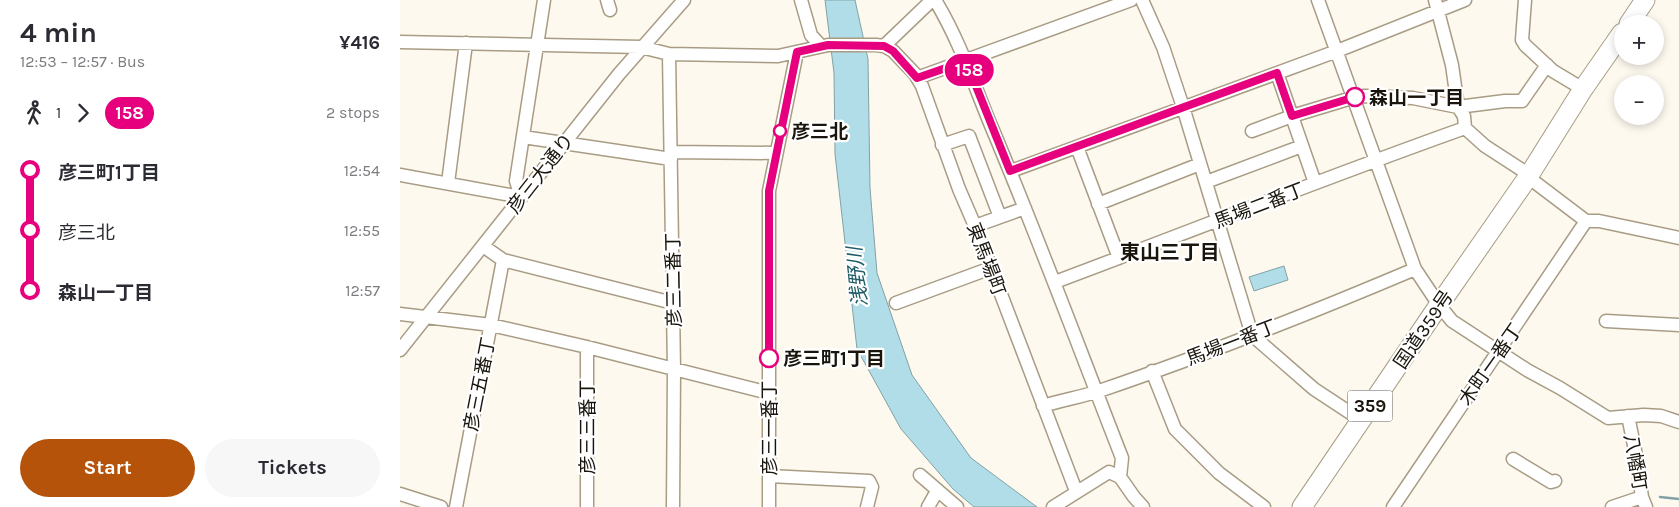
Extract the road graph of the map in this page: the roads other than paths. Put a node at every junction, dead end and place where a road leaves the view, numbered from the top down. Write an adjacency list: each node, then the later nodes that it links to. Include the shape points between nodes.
1 (544, 0): 16 (street)
2 (684, 0): 19 (street, 彦三大通り)
3 (801, 0): 17 (street, via 811,35)
4 (933, 0): 18 (street); 23 (street, via 946,18)
5 (1131, 0): 23 (street)
6 (1142, 0): 29 (street)
7 (1318, 0): 20 (street)
8 (1465, 0): 11 (street)
9 (1525, 0): 24 (street, via 1522,40)
10 (1645, 0): 12 (highway)
11 (1437, 5): 20 (street); 30 (street, via 1452,65)
12 (1635, 15)
13 (400, 42): 14 (street)
14 (466, 43): 16 (street); 47 (street)
15 (1614, 44): 27 (highway, 359)
16 (538, 45): 19 (street); 34 (street)
17 (824, 45): 18 (street); 21 (street)
18 (880, 45): 26 (street, 東馬場町, via 893,51)
19 (642, 47): 22 (street); 35 (street, 彦三大通り)
20 (1337, 51): 25 (street); 28 (street)
21 (797, 52): 22 (street, via 778,56); 39 (street, 彦三一番丁)
22 (669, 54): 40 (street, 彦三二番丁)
23 (966, 61): 26 (street); 43 (street)
24 (1547, 65): 27 (street); 30 (street, via 1522,102 1504,100)
25 (1277, 73): 29 (street); 31 (street)
26 (917, 78): 36 (street, 東馬場町)
27 (1583, 89): 45 (highway, 359)
28 (1355, 97): 30 (street, via 1413,98); 31 (street); 41 (street)
29 (1183, 107): 38 (street); 42 (street)
30 (1458, 107): 32 (street, via 1464,116)
31 (1292, 116): 33 (street); 37 (street)
32 (1464, 128): 41 (street, 馬場二番丁); 45 (street)
33 (1252, 131)
34 (523, 137): 35 (street); 49 (street, via 516,181)
35 (563, 143): 40 (street); 49 (street, 彦三大通り)
36 (942, 145): 52 (street, via 969,136); 55 (street, 東馬場町)
37 (1302, 146): 46 (street); 48 (street)
38 (1077, 147): 43 (street); 50 (street)
39 (776, 153): 40 (street); 78 (street, 彦三一番丁, via 769,191)
40 (671, 156): 63 (street, 彦三二番丁)
41 (1376, 160): 48 (street, 馬場二番丁); 61 (street)
42 (1200, 164): 46 (street); 50 (street)
43 (1010, 171): 51 (street)
44 (400, 176): 47 (street)
45 (1528, 177): 53 (street); 65 (highway, 国道359号 / 359)
46 (1206, 182): 54 (street)
47 (448, 183): 49 (street)
48 (1315, 183): 54 (street, 馬場二番丁)
49 (521, 197): 57 (street, 彦三大通り)
50 (1098, 204): 58 (street)
51 (1025, 208): 52 (street); 62 (street)
52 (1000, 217): 55 (street)
53 (1586, 220): 56 (street); 74 (street, 木町一番丁)
54 (1218, 221): 58 (street, 馬場二番丁); 71 (street)
55 (975, 226): 60 (street, 東馬場町)
56 (1679, 238)
57 (483, 246): 59 (street); 67 (street, 彦三大通り)
58 (1119, 258): 62 (street, 馬場二番丁)
59 (503, 260): 63 (street); 69 (street, 彦三五番丁)
60 (991, 268): 64 (street); 79 (street, 東馬場町)
61 (1415, 269): 65 (street); 71 (street, 馬場一番丁)
62 (1055, 282): 77 (street)
63 (673, 303): 75 (street, 彦三二番丁)
64 (896, 303)
65 (1439, 305): 74 (street, via 1452,321); 81 (highway, 国道359号 / 359)
66 (400, 314): 67 (street)
67 (427, 317): 69 (street); 73 (street, 彦三大通り)
68 (1606, 320): 70 (street)
69 (491, 325): 72 (street); 93 (street, 彦三五番丁)
70 (1679, 325)
71 (1252, 335): 76 (street, 馬場一番丁); 81 (street, via 1314,388)
72 (587, 347): 75 (street); 94 (street, 彦三三番丁)
73 (400, 350)
74 (1499, 352): 80 (street, via 1608,418); 104 (street, 木町一番丁)
75 (674, 370): 78 (street); 95 (street, 彦三二番丁)
76 (1152, 371): 77 (street, 馬場一番丁); 102 (street, via 1175,429 1219,473)
77 (1096, 392): 79 (street, 馬場一番丁); 86 (street, via 1122,458)
78 (769, 393): 85 (street, 彦三一番丁)
79 (1044, 406): 89 (street, 東馬場町)
80 (1628, 416): 82 (street, via 1661,416); 91 (street, 八幡町)
81 (1361, 420): 103 (highway, 国道359号 / 359)
82 (1679, 422)
83 (1514, 459): 87 (street)
84 (920, 475): 88 (street)
85 (769, 476): 96 (street, 彦三一番丁); 97 (street, via 869,481 872,487)
86 (1120, 477): 89 (street, via 1109,472); 101 (street)
87 (1555, 481)
88 (937, 491): 98 (street); 99 (street)
89 (1076, 491): 100 (street)
90 (400, 494): 92 (street)
91 (1644, 502): 105 (street)
92 (441, 507)
93 (456, 507)
94 (587, 507)
95 (674, 507)
96 (769, 507)
97 (867, 507)
98 (928, 507)
99 (957, 507)
100 (1053, 507)
101 (1143, 507)
102 (1264, 507)
103 (1302, 507)
104 (1393, 507)
105 (1612, 507)

